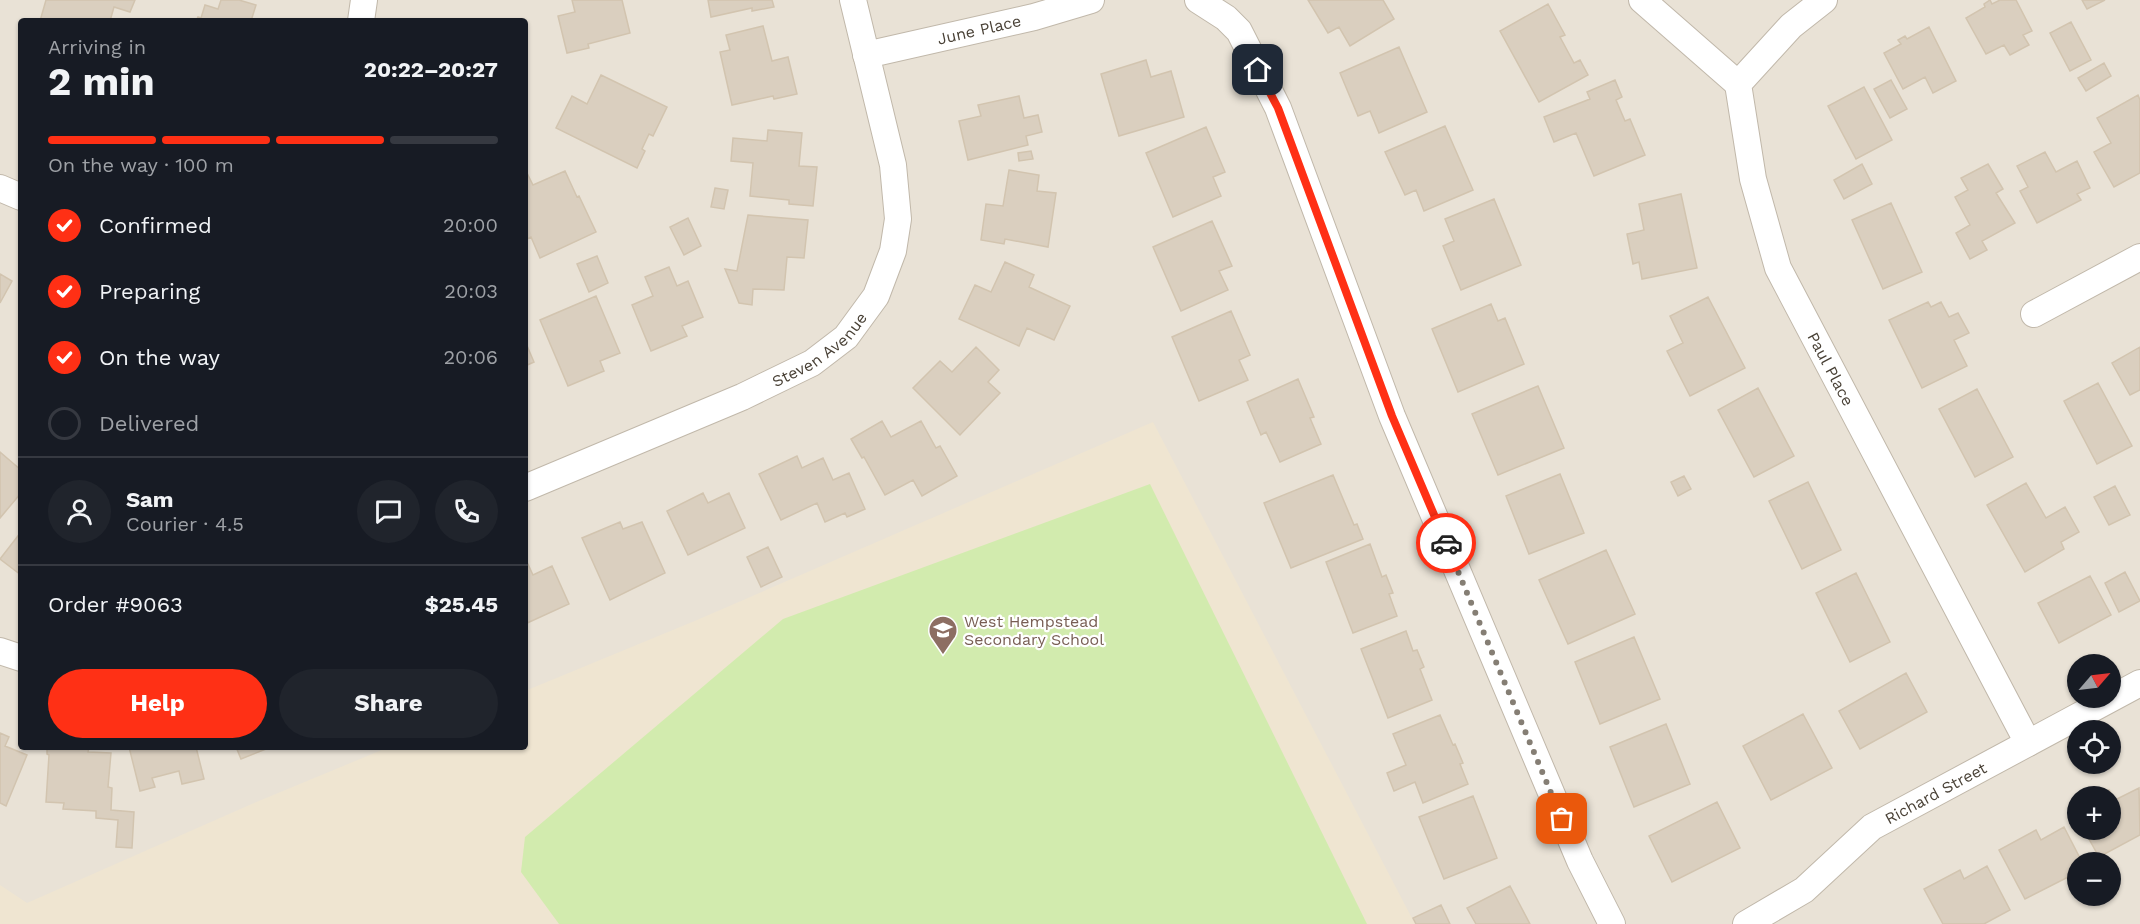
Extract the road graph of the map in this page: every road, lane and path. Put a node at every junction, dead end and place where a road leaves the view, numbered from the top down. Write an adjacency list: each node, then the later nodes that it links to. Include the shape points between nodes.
1 (364, 0): 7 (street)
2 (854, 0): 8 (street, Steven Avenue)
3 (1091, 0): 8 (street, June Place)
4 (1198, 0): 17 (street, via 1227,18 1239,32 1278,108 1392,416 1580,861)
5 (1642, 0): 9 (street)
6 (1824, 0): 9 (street, via 1791,26)
7 (361, 18)
8 (866, 55): 14 (street, Steven Avenue, via 893,165 898,219 893,251 876,296 846,337 812,363 742,397)
9 (1738, 84): 16 (street, Paul Place, via 1753,178 1778,268)
10 (0, 188): 11 (street)
11 (18, 196)
12 (2140, 257): 13 (street)
13 (2034, 314)
14 (528, 487)
15 (2140, 683): 16 (street, Richard Street)
16 (2028, 743): 18 (street, Richard Street, via 1872,826 1804,890)
17 (1612, 924)
18 (1746, 924)

